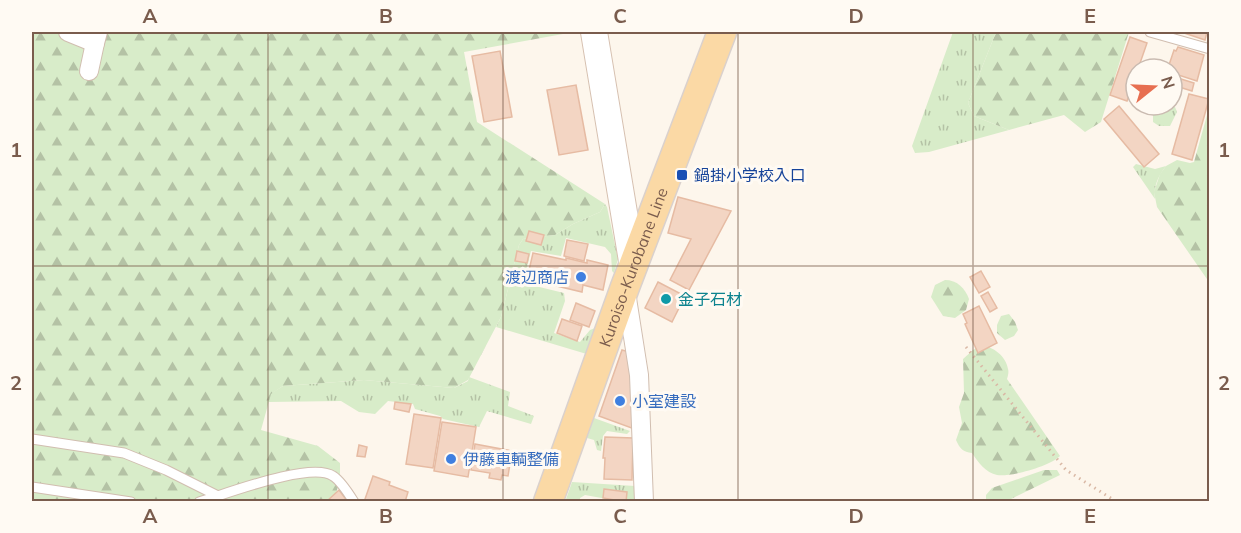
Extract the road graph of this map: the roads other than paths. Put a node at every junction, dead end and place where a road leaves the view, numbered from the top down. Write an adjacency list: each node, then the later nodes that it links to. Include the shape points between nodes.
1 (68, 32): 5 (street)
2 (594, 32): 8 (street)
3 (722, 32): 8 (main road, Kuroiso-Kurobane Line)
4 (1150, 32): 6 (lane)
5 (97, 37): 7 (street)
6 (1209, 49)
7 (89, 71)
8 (629, 277): 15 (main road, Kuroiso-Kurobane Line); 16 (street, via 639,375)
9 (32, 438): 11 (lane, via 124,453)
10 (32, 487): 12 (lane)
11 (218, 496): 13 (lane); 14 (lane, via 295,473 316,471 333,476)
12 (131, 501)
13 (199, 501)
14 (354, 501)
15 (548, 501)
16 (644, 501)

